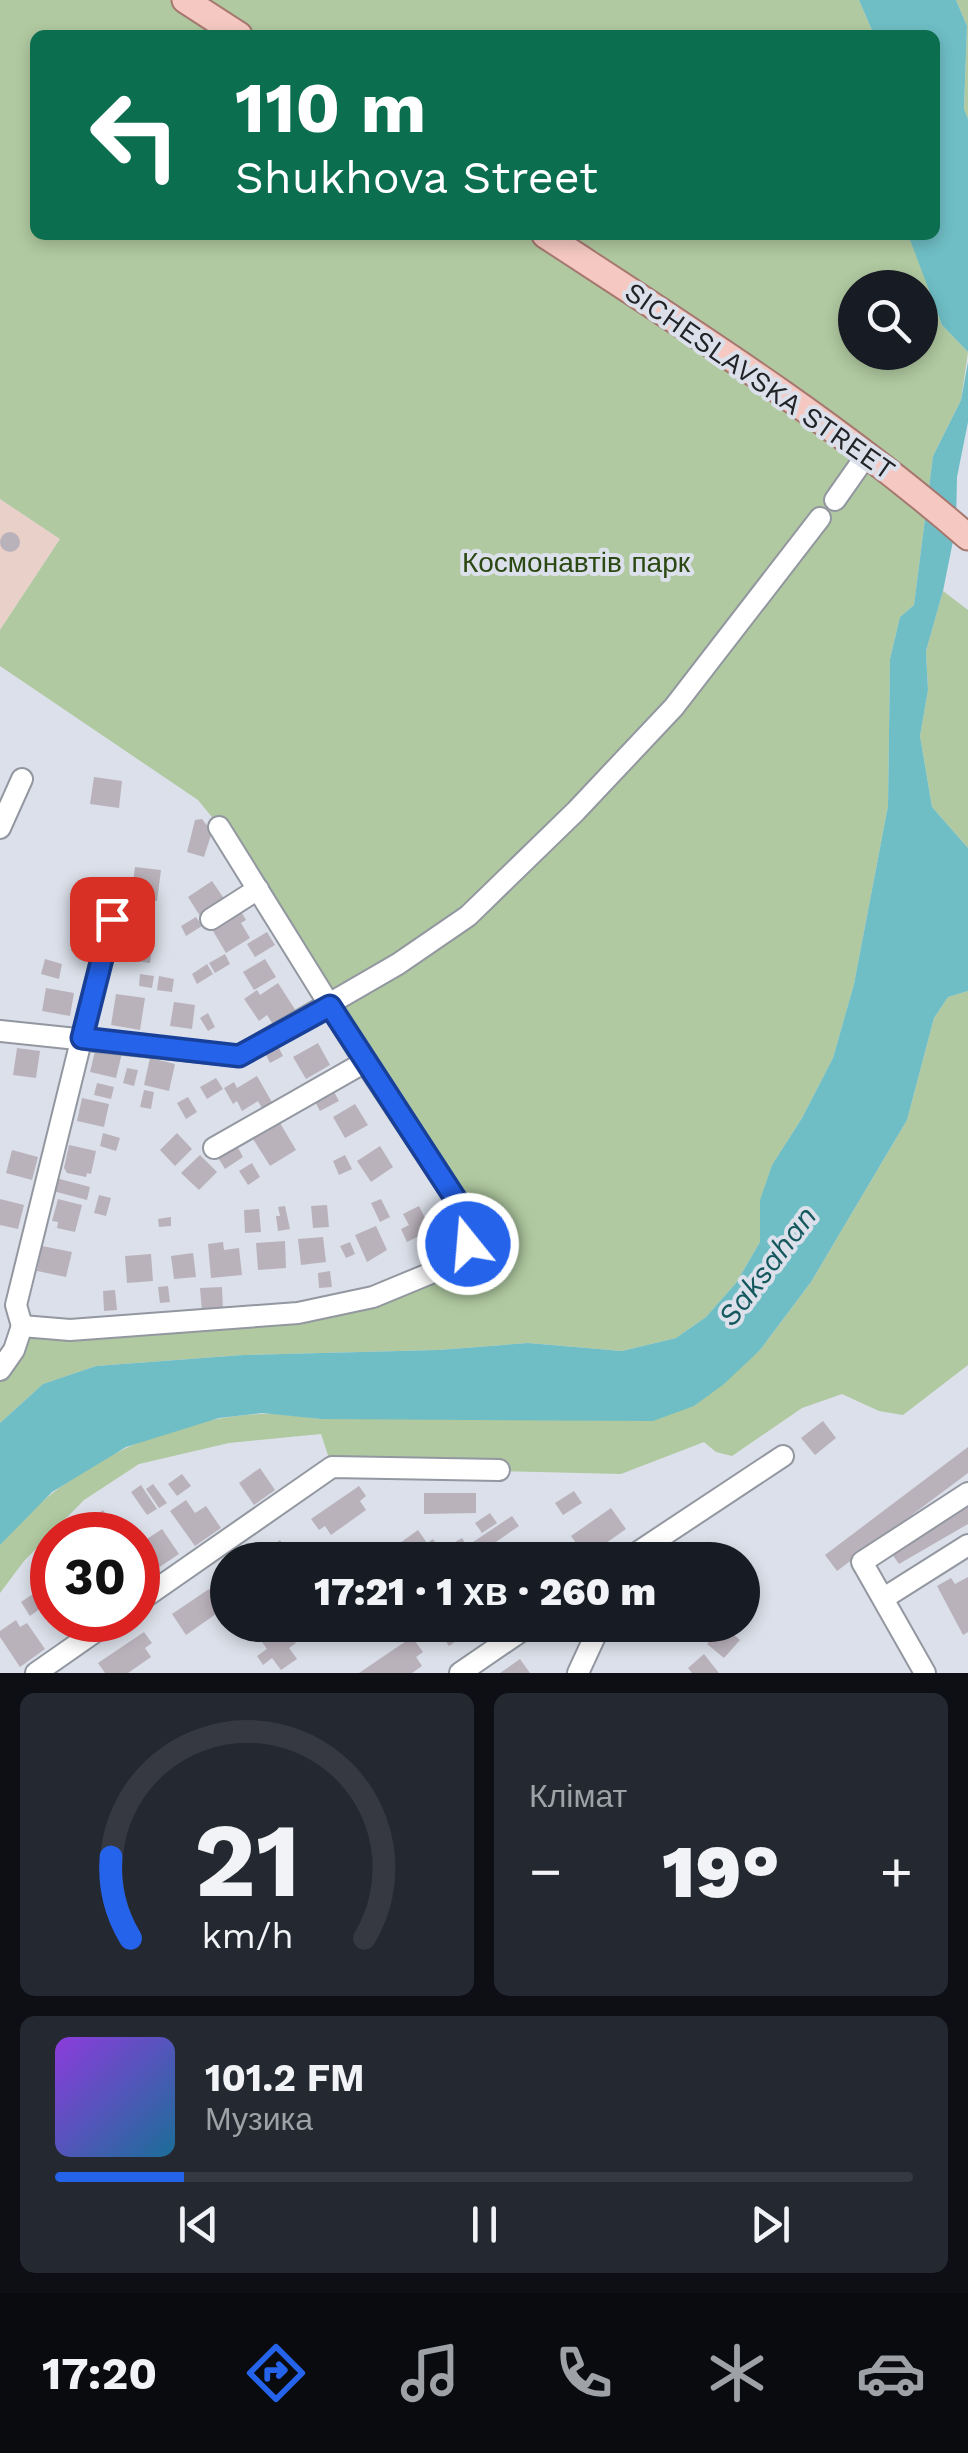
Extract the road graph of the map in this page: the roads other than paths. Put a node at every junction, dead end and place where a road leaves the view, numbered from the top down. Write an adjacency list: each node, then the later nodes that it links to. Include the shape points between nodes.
1 (185, 0): 2 (main road)
2 (231, 30)
3 (553, 240): 4 (main road, SICHESLAVSKA STREET)
4 (868, 453): 5 (street); 7 (main road, SICHESLAVSKA STREET)
5 (835, 500)
6 (820, 518): 14 (street, via 674,707 576,812 468,916)
7 (968, 536)
8 (22, 779): 10 (street)
9 (220, 827): 11 (street)
10 (0, 828)
11 (258, 889): 13 (street); 14 (street)
12 (112, 919): 16 (street)
13 (210, 919)
14 (330, 1006): 16 (street, via 239,1056); 17 (street)
15 (0, 1031): 16 (street)
16 (82, 1038): 19 (street)
17 (365, 1062): 18 (street); 19 (street, via 468,1218 468,1244 453,1264 373,1297 298,1314 70,1330)
18 (214, 1148)
19 (12, 1311): 20 (street, via 14,1350)
20 (0, 1370)
21 (783, 1456): 24 (street)
22 (499, 1470): 26 (street, via 332,1467)
23 (968, 1493): 27 (street, via 864,1559)
24 (653, 1542)
25 (968, 1545): 27 (street)
26 (160, 1587)
27 (884, 1598): 34 (street)
28 (80, 1642): 31 (street)
29 (505, 1642): 32 (street)
30 (592, 1642): 33 (street)
31 (36, 1673)
32 (460, 1673)
33 (578, 1673)
34 (926, 1673)

